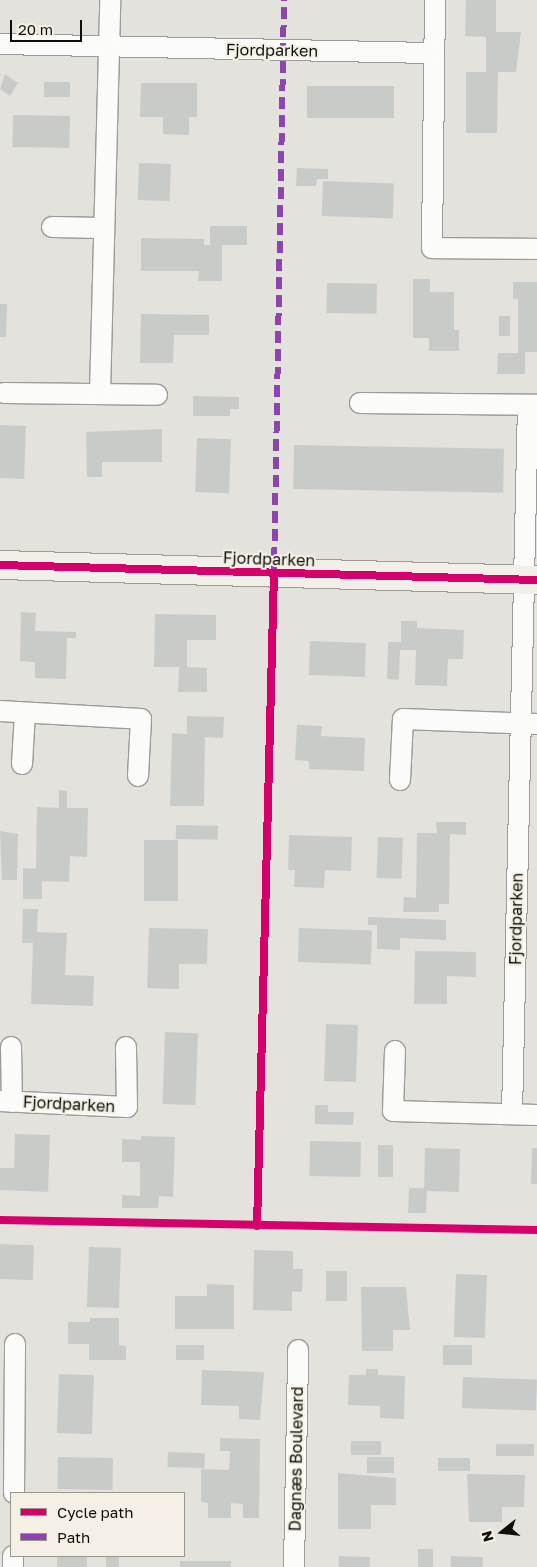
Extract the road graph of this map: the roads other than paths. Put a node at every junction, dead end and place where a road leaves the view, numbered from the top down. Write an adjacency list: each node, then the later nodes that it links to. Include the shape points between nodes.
1 (110, 0): 4 (street)
2 (435, 0): 5 (street)
3 (0, 44): 4 (street, Fjordparken)
4 (109, 46): 5 (street, Fjordparken); 7 (street)
5 (434, 53): 8 (street, via 432,248)
6 (52, 227): 7 (street)
7 (102, 228): 10 (street)
8 (537, 249)
9 (4, 392): 10 (street)
10 (100, 393): 11 (street)
11 (158, 395)
12 (360, 403): 13 (street, Fjordparken)
13 (532, 405): 15 (street, Fjordparken)
14 (0, 565): 15 (street, Fjordparken)
15 (530, 580): 18 (street, Fjordparken)
16 (0, 712): 17 (street)
17 (26, 713): 19 (street); 20 (street, via 141,719)
18 (529, 723): 21 (street, via 403,719); 26 (street, Fjordparken)
19 (22, 764)
20 (138, 776)
21 (400, 780)
22 (11, 1047): 25 (street, Fjordparken)
23 (126, 1047): 25 (street, Fjordparken, via 127,1107)
24 (396, 1051): 26 (street, via 393,1111)
25 (6, 1101)
26 (512, 1114): 27 (street)
27 (537, 1115)
28 (15, 1344): 30 (street)
29 (298, 1350): 31 (street, Dagnæs Boulevard)
30 (14, 1492)
31 (294, 1567)

